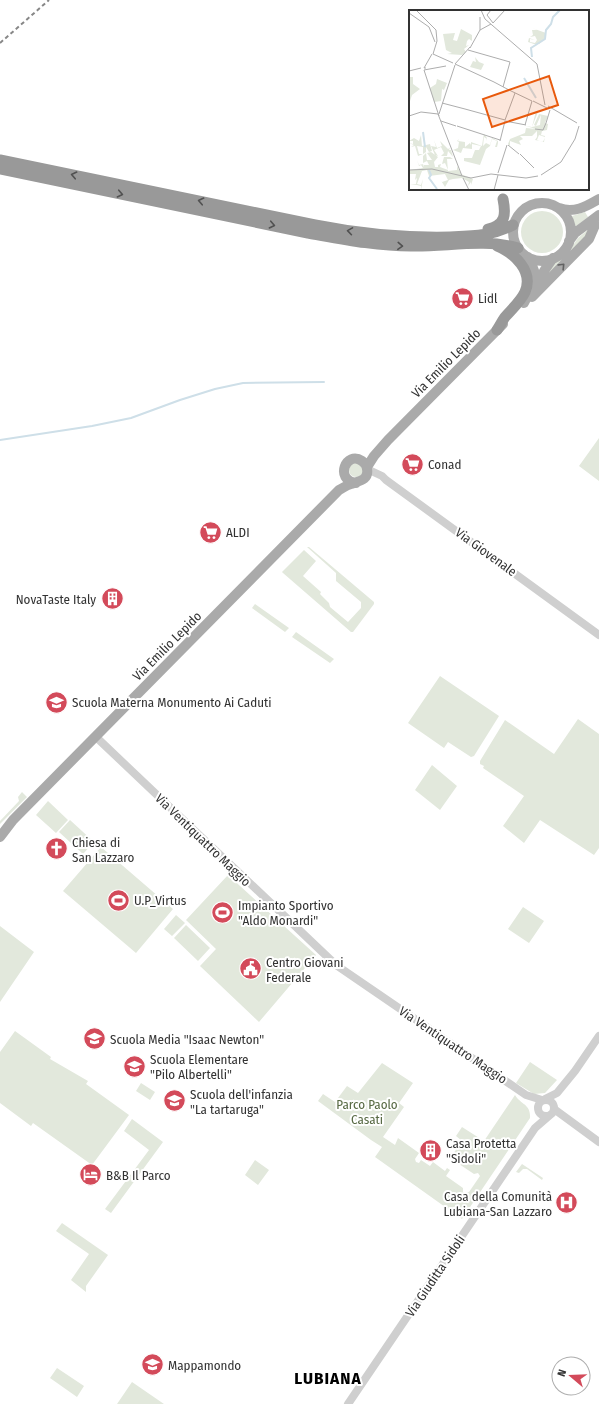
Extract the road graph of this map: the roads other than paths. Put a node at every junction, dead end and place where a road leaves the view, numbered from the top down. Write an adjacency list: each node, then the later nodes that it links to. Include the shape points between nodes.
1 (0, 160): 6 (highway, one-way to 1)
2 (0, 169): 6 (highway, one-way to 6)
3 (503, 199): 9 (highway, via 505,215 497,226)
4 (599, 199): 5 (main road, via 576,210)
5 (559, 208): 8 (main road, via 547,203 534,204 522,211); 11 (main road, via 569,222 571,230)
6 (237, 213): 9 (highway, one-way to 6, via 364,234); 10 (highway, one-way to 10, via 327,236 371,244 416,246)
7 (599, 216): 11 (main road, Via Emilio Lepido, via 575,233); 15 (main road, Via Emilio Lepido, one-way to 7, via 589,239)
8 (513, 225): 9 (highway, via 490,234); 12 (main road, via 513,237)
9 (447, 237)
10 (487, 243): 12 (highway); 17 (highway, via 500,247 516,259 524,268 527,277 524,294)
11 (568, 243): 14 (main road, via 560,254)
12 (518, 248): 13 (main road)
13 (528, 257): 14 (main road, via 540,260); 16 (main road, Via Emilio Lepido, via 535,281)
14 (553, 258): 15 (main road, via 544,272)
15 (539, 290): 16 (main road, Via Emilio Lepido)
16 (524, 303): 17 (main road, Via Emilio Lepido)
17 (497, 330): 18 (main road, Via Emilio Lepido, via 371,456)
18 (365, 466): 19 (main road, Via Emilio Lepido, via 353,459 347,463); 20 (street, Via Giovenale); 21 (main road, via 367,473)
19 (344, 476): 21 (main road, via 349,481); 22 (main road)
20 (386, 480): 21 (street, via 374,478); 23 (street, Via Giovenale)
21 (359, 481): 22 (main road)
22 (340, 490): 24 (main road, Via Emilio Lepido)
23 (599, 635)
24 (96, 737): 25 (main road, Via Emilio Lepido); 30 (street, Via Ventiquattro Maggio, via 336,964)
25 (13, 820): 26 (main road, Via Emilio Lepido); 27 (main road, Via Emilio Lepido)
26 (0, 830)
27 (0, 837)
28 (599, 1036): 29 (street, Via Giuditta Sidoli)
29 (575, 1071): 31 (street, Via Giuditta Sidoli, via 557,1093); 33 (street, Via Giuditta Sidoli)
30 (526, 1095): 31 (street, Via Ventiquattro Maggio); 32 (street, Via Ventiquattro Maggio)
31 (544, 1100): 32 (street, Via Giuditta Sidoli, via 538,1104); 33 (street, via 552,1102)
32 (538, 1110): 33 (street, via 542,1115); 34 (street, Via Giuditta Sidoli)
33 (552, 1111): 34 (street, Via Giuditta Sidoli); 35 (street)
34 (535, 1128): 36 (street, Via Giuditta Sidoli)
35 (599, 1142)
36 (348, 1404)

